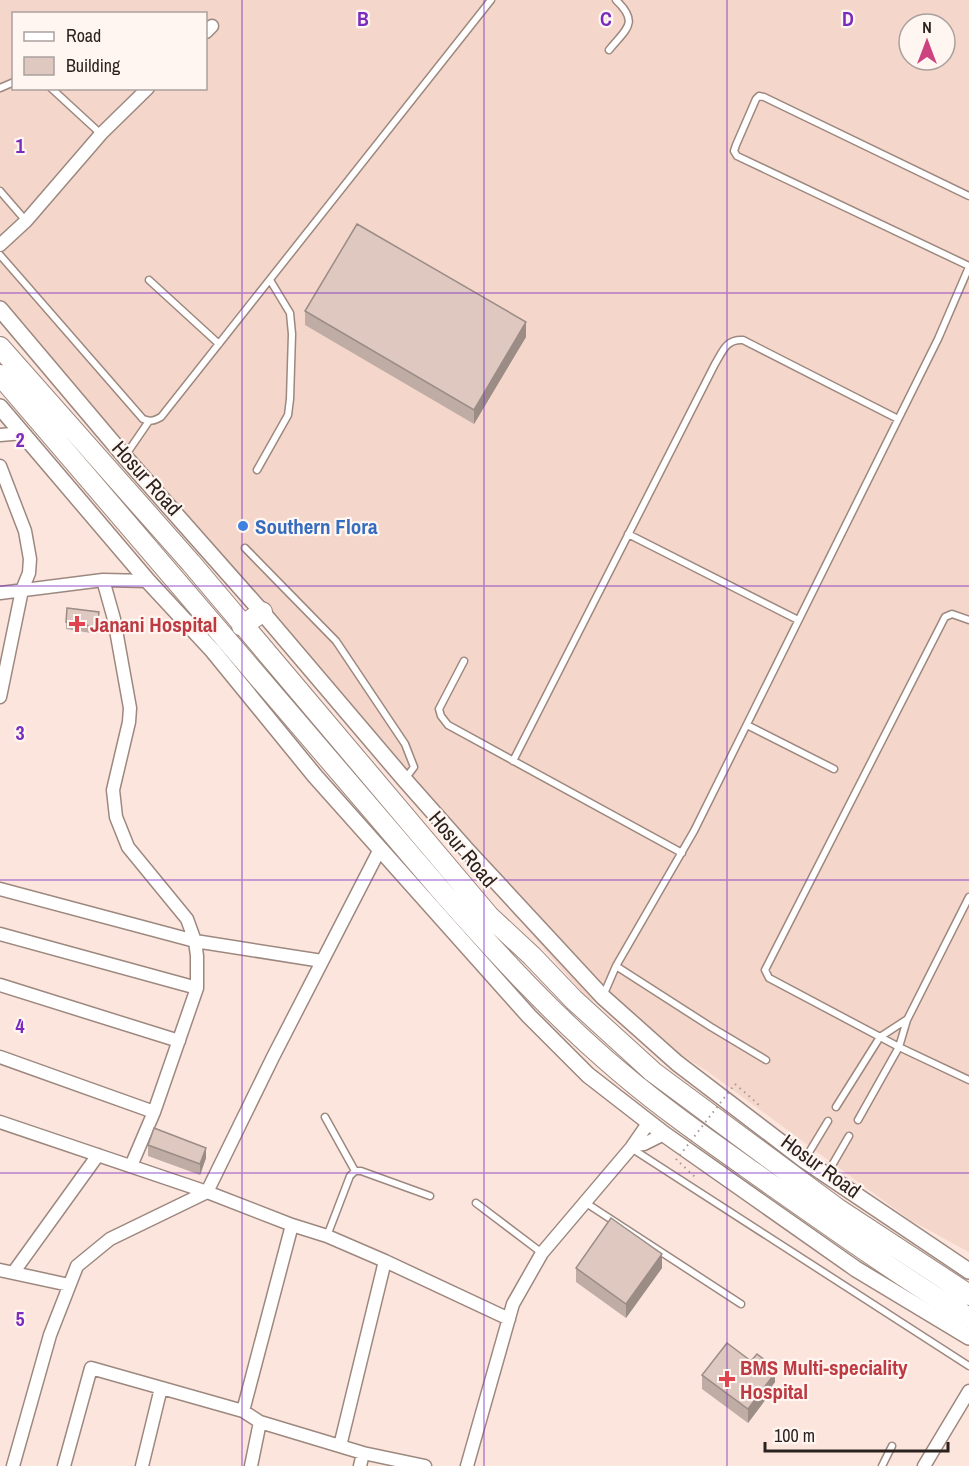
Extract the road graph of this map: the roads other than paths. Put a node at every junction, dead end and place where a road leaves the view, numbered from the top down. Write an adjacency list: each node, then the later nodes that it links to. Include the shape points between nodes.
1 (491, 0): 14 (lane)
2 (616, 0): 3 (lane, via 629,13 630,20)
3 (609, 50)
4 (53, 90): 6 (lane)
5 (146, 90): 6 (street)
6 (101, 134): 9 (street)
7 (0, 191): 9 (lane)
8 (969, 196): 12 (lane, via 759,96 734,152)
9 (26, 221): 10 (street)
10 (0, 245)
11 (0, 255): 21 (lane, via 143,419)
12 (969, 267): 20 (lane)
13 (149, 280): 16 (lane)
14 (270, 280): 16 (lane); 26 (lane, via 290,313 290,399 288,415)
15 (0, 309): 24 (street)
16 (219, 344): 21 (lane, via 160,417)
17 (0, 347): 36 (highway, Hosur Road)
18 (0, 375): 37 (highway, Hosur Road)
19 (0, 406): 22 (street)
20 (898, 419): 27 (lane, via 743,340 734,339 715,364); 34 (lane)
21 (149, 421): 24 (lane)
22 (23, 433): 23 (street); 30 (street)
23 (0, 435)
24 (125, 457): 33 (street)
25 (0, 466): 31 (street, via 28,543 30,573)
26 (257, 470)
27 (628, 534): 34 (lane); 42 (lane)
28 (245, 548): 44 (lane, via 336,641 405,744 414,767)
29 (103, 580): 30 (street); 31 (street); 50 (street, via 130,708 113,790 116,817 128,847 187,919)
30 (148, 581): 38 (street)
31 (22, 590): 32 (street); 40 (street)
32 (0, 593)
33 (262, 612): 36 (highway); 44 (street)
34 (798, 620): 41 (lane)
35 (969, 620): 57 (lane, via 952,614 945,617 765,970 769,978)
36 (242, 626): 90 (highway, Hosur Road, via 489,916 574,1000 653,1072 838,1209)
37 (233, 646): 38 (highway); 92 (highway, Hosur Road, via 483,938 563,1020 678,1119)
38 (213, 651): 45 (street)
39 (464, 662): 42 (lane, via 439,709 441,716 448,725)
40 (0, 697)
41 (747, 725): 43 (lane); 46 (lane)
42 (513, 761): 46 (lane)
43 (834, 769)
44 (404, 779): 55 (street)
45 (380, 849): 51 (street); 69 (street, via 529,1016 588,1075)
46 (682, 853): 52 (lane)
47 (0, 889): 50 (street)
48 (969, 897): 56 (lane)
49 (0, 934): 54 (street)
50 (195, 941): 51 (street); 54 (street)
51 (322, 962): 78 (street)
52 (616, 966): 55 (lane); 61 (lane)
53 (0, 985): 58 (street)
54 (197, 988): 58 (street)
55 (603, 997): 74 (street, via 677,1063)
56 (907, 1020): 57 (lane); 59 (lane)
57 (880, 1037): 59 (lane); 63 (lane)
58 (179, 1041): 64 (street)
59 (899, 1047): 62 (lane); 66 (lane)
60 (0, 1057): 64 (street)
61 (766, 1060)
62 (969, 1080)
63 (836, 1107)
64 (154, 1112): 75 (street)
65 (325, 1117): 76 (lane)
66 (858, 1120)
67 (828, 1121): 74 (lane)
68 (0, 1122): 73 (street)
69 (649, 1122): 70 (street); 72 (street)
70 (664, 1134): 72 (street); 94 (street, via 856,1269)
71 (849, 1136): 77 (lane)
72 (633, 1146): 81 (street); 95 (lane)
73 (98, 1155): 75 (street); 88 (street)
74 (804, 1160): 77 (street)
75 (131, 1166): 78 (street)
76 (355, 1171): 79 (lane); 83 (lane)
77 (826, 1175): 86 (street)
78 (207, 1192): 82 (street); 89 (street, via 110,1239 77,1266)
79 (430, 1196)
80 (476, 1203): 84 (lane)
81 (586, 1203): 84 (street); 91 (lane)
82 (292, 1225): 83 (street); 98 (street)
83 (327, 1236): 85 (street)
84 (542, 1253): 93 (street, via 513,1304)
85 (385, 1261): 93 (street); 100 (street)
86 (968, 1269)
87 (0, 1270): 88 (street)
88 (13, 1273): 89 (street)
89 (69, 1285): 103 (street, via 50,1335)
90 (969, 1295)
91 (741, 1304)
92 (969, 1318)
93 (509, 1319): 109 (street)
94 (969, 1337)
95 (969, 1366)
96 (161, 1388): 98 (street); 104 (street, via 92,1368); 105 (street)
97 (969, 1391): 111 (street)
98 (243, 1411): 99 (street)
99 (260, 1422): 100 (street); 106 (street)
100 (340, 1446): 102 (street)
101 (892, 1446): 110 (lane)
102 (363, 1453): 107 (street); 108 (street)
103 (13, 1466)
104 (64, 1466)
105 (142, 1466)
106 (251, 1466)
107 (360, 1466)
108 (425, 1466)
109 (467, 1466)
110 (882, 1466)
111 (924, 1466)

